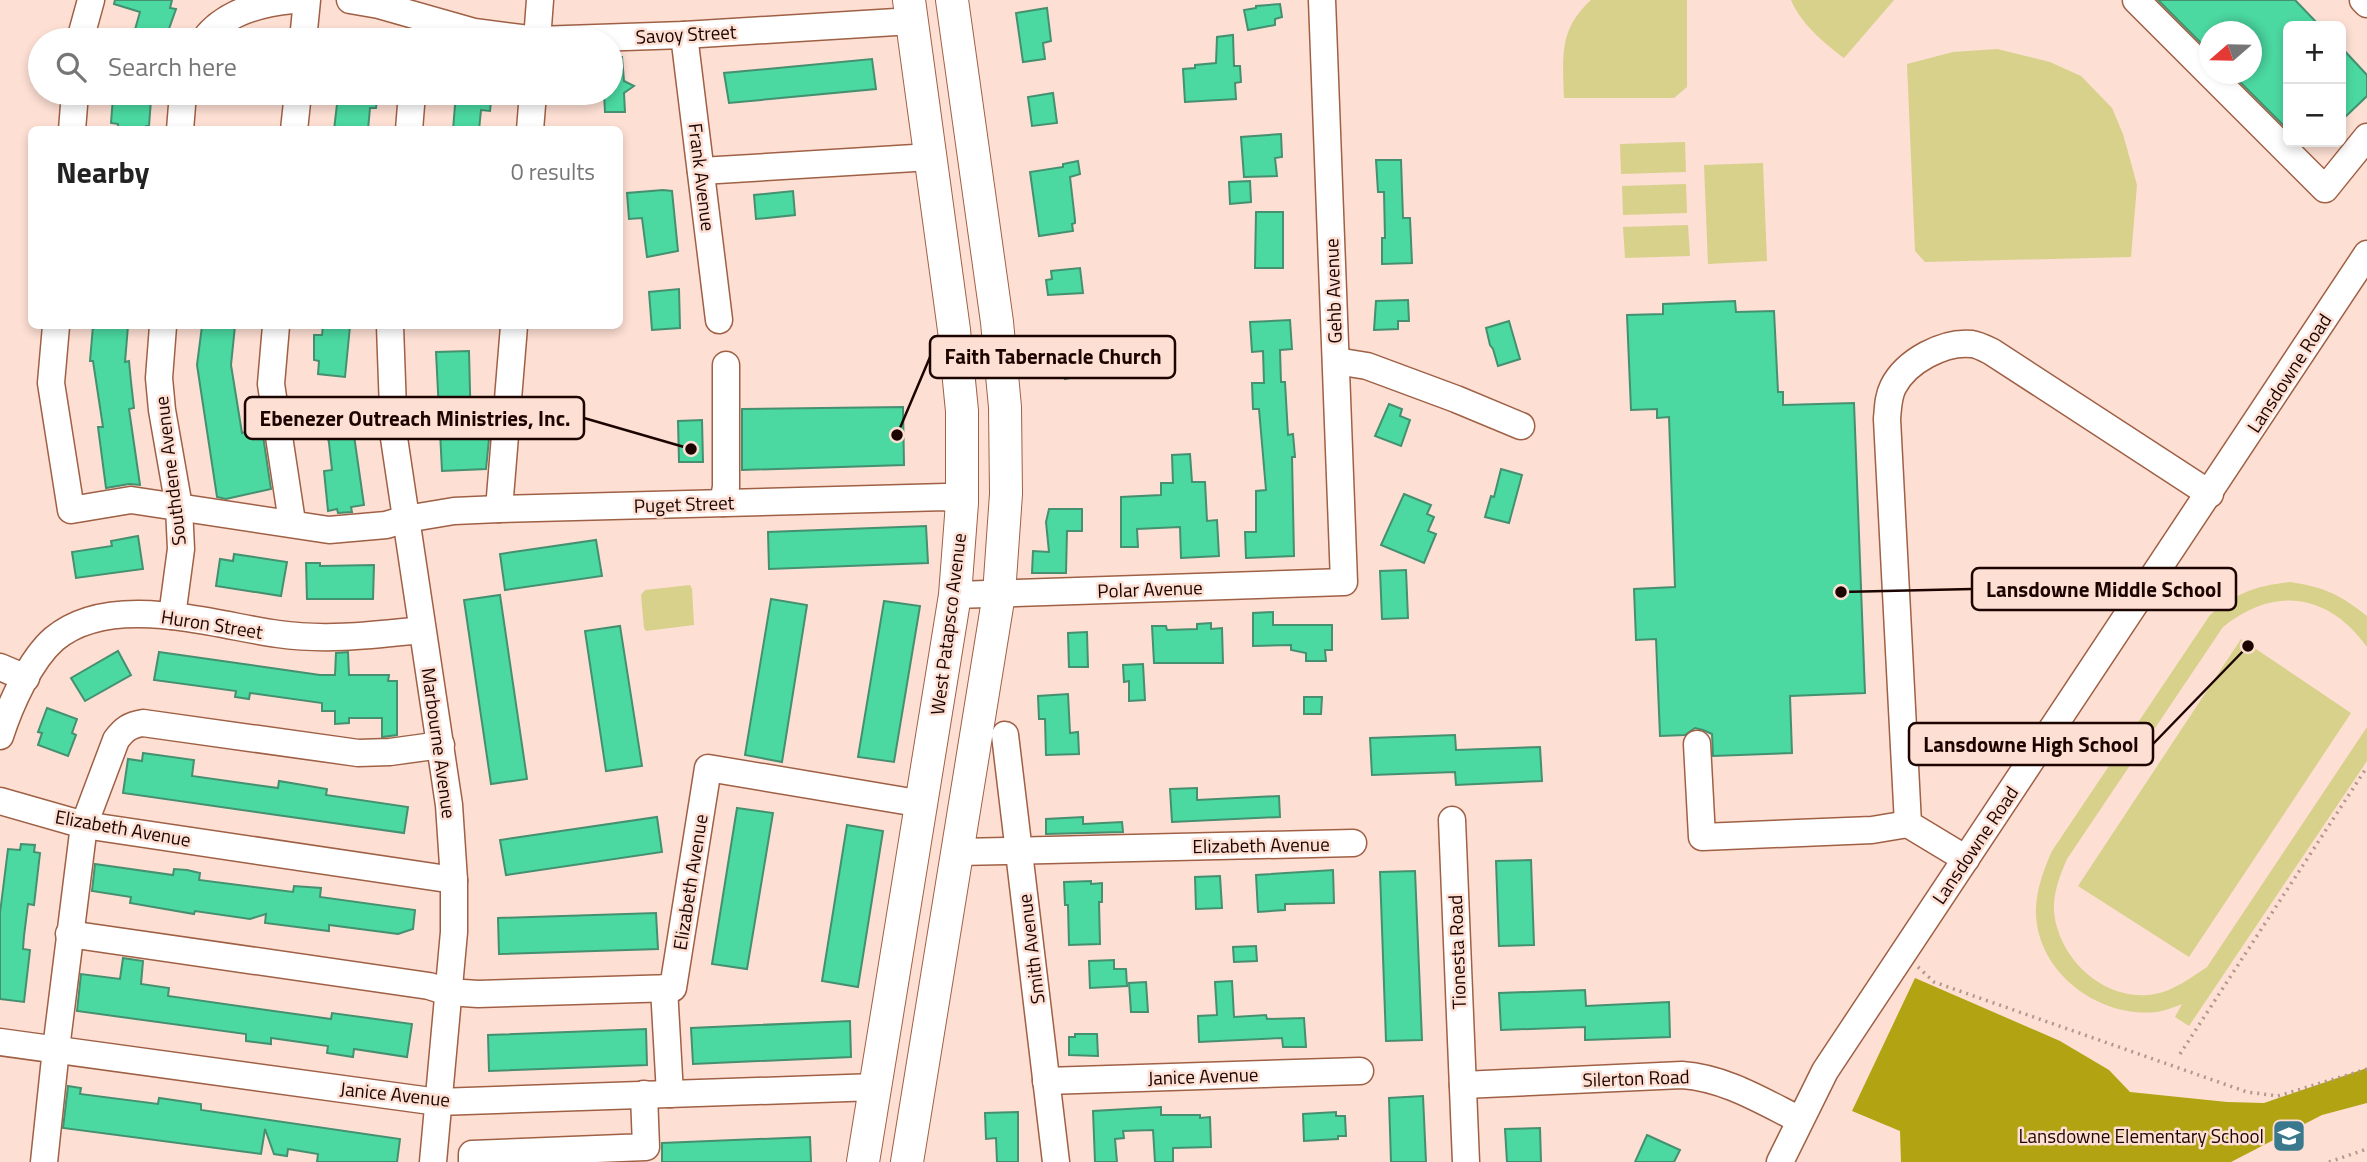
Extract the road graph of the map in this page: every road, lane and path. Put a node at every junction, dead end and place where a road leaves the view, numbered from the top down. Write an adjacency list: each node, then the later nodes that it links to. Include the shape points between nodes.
1 (90, 0): 13 (street)
2 (292, 0): 14 (street, via 247,9)
3 (307, 0): 15 (street)
4 (350, 0): 12 (street)
5 (540, 0): 17 (street)
6 (952, 0): 51 (main road, via 997,322 1004,407 1006,494)
7 (1322, 0): 40 (street, Gehb Avenue)
8 (2136, 0): 30 (street, via 2325,189)
9 (2363, 0): 10 (street)
10 (2367, 5)
11 (910, 10): 18 (street, Savoy Street); 31 (main road, West Patapsco Avenue)
12 (420, 19): 16 (street, Savoy Street)
13 (83, 28)
14 (217, 28)
15 (304, 28)
16 (457, 28)
17 (538, 28)
18 (684, 35): 19 (street, Savoy Street); 32 (street, Frank Avenue)
19 (623, 37)
20 (74, 105): 25 (street)
21 (182, 105): 26 (street)
22 (297, 105): 27 (street)
23 (411, 105): 28 (street)
24 (532, 105): 29 (street)
25 (72, 126)
26 (180, 126)
27 (295, 126)
28 (409, 126)
29 (530, 126)
30 (2367, 137)
31 (931, 157): 32 (street); 45 (main road, West Patapsco Avenue, via 962,411)
32 (701, 171): 34 (street, Frank Avenue)
33 (2367, 254): 43 (street, Lansdowne Road)
34 (719, 320)
35 (56, 329): 46 (street, Puget Street, via 51,383 71,510 131,500)
36 (163, 329): 46 (street, Southdene Avenue, via 159,378)
37 (276, 329): 49 (street, via 271,384)
38 (390, 329): 48 (street, Marbourne Avenue, via 394,438)
39 (514, 329): 47 (street)
40 (1336, 361): 42 (street, via 1367,366); 50 (street, Gehb Avenue)
41 (726, 365): 44 (street)
42 (1521, 426)
43 (2210, 494): 65 (street, via 1993,352 1973,344 1938,349 1916,362 1893,386 1888,419); 70 (street, Lansdowne Road)
44 (723, 503): 45 (street, Puget Street, via 946,497); 47 (street, Puget Street)
45 (962, 503): 52 (main road, West Patapsco Avenue)
46 (179, 507): 49 (street, Puget Street); 53 (street, Southdene Avenue, via 181,549)
47 (499, 509): 48 (street, Puget Street)
48 (406, 519): 49 (street, Puget Street, via 329,530); 54 (street, Marbourne Avenue)
49 (292, 523)
50 (1344, 582): 51 (street, Polar Avenue)
51 (999, 594): 52 (street, Polar Avenue); 69 (main road)
52 (955, 595): 63 (main road, West Patapsco Avenue)
53 (172, 616): 54 (street, Huron Street, via 323,638); 56 (street, Huron Street, via 127,613 78,625 56,638)
54 (422, 630): 60 (street, Marbourne Avenue)
55 (0, 667): 56 (street)
56 (26, 678): 57 (street, Huron Street)
57 (0, 736)
58 (1005, 736): 68 (street, Smith Avenue)
59 (1697, 744): 65 (street, via 1702,837 1871,830)
60 (441, 745): 66 (street, via 372,753 131,725 116,740); 71 (street, Marbourne Avenue)
61 (2367, 767): 78 (path)
62 (0, 801): 66 (street, Elizabeth Avenue)
63 (923, 804): 74 (street, Elizabeth Avenue, via 708,768 673,988); 83 (main road, West Patapsco Avenue)
64 (1452, 820): 82 (street, Tionesta Road)
65 (1908, 824): 70 (street)
66 (84, 825): 71 (street, Elizabeth Avenue); 72 (street)
67 (1353, 843): 68 (street, Elizabeth Avenue)
68 (1020, 850): 69 (street, Elizabeth Avenue); 81 (street, Smith Avenue)
69 (958, 852): 93 (main road)
70 (1966, 859): 73 (street, Lansdowne Road)
71 (454, 880): 75 (street, Marbourne Avenue)
72 (69, 934): 75 (street); 77 (street)
73 (1903, 953): 79 (path, via 1934,982 2248,1092 2278,1096); 87 (street, Lansdowne Road, via 1825,1070)
74 (664, 988): 75 (street); 85 (street)
75 (447, 992): 86 (street, Marbourne Avenue)
76 (0, 1042): 77 (street, Janice Avenue)
77 (56, 1049): 86 (street, Janice Avenue); 89 (street)
78 (2180, 1054)
79 (2367, 1069)
80 (1360, 1071): 81 (street, Janice Avenue)
81 (1046, 1081): 94 (street, Smith Avenue)
82 (1463, 1085): 87 (street, Silerton Road, via 1702,1076); 95 (street, Tionesta Road)
83 (876, 1087): 85 (street, Janice Avenue); 92 (main road, West Patapsco Avenue)
84 (644, 1094): 85 (street, Janice Avenue); 86 (street, Janice Avenue); 91 (street, via 646,1147 472,1154)
85 (670, 1094)
86 (438, 1102): 90 (street, Marbourne Avenue)
87 (1800, 1121): 96 (street, Lansdowne Road)
88 (2367, 1149): 97 (path)
89 (44, 1162)
90 (433, 1162)
91 (472, 1162)
92 (863, 1162)
93 (907, 1162)
94 (1056, 1162)
95 (1466, 1162)
96 (1780, 1162)
97 (2329, 1162)

